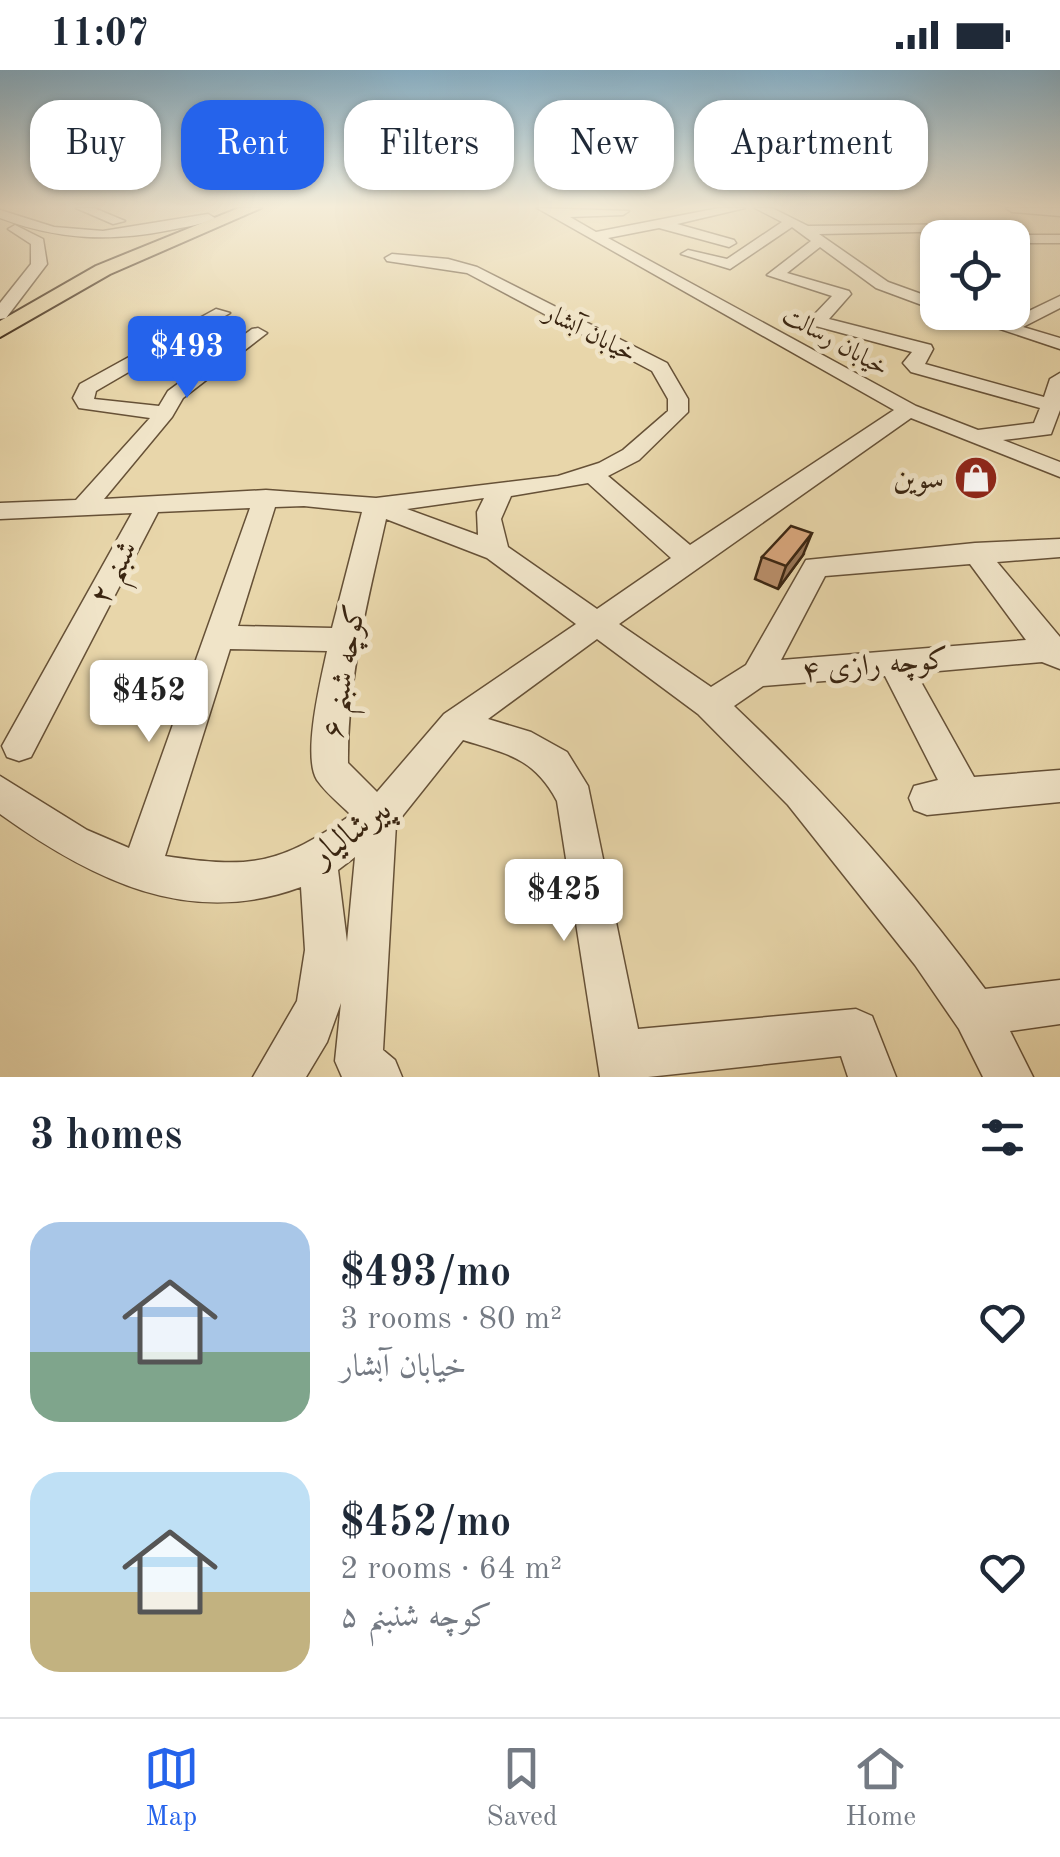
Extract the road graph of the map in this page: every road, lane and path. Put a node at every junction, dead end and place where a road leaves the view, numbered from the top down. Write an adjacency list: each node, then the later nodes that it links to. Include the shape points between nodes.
1 (39, 255): 13 (street, via 39,264)
2 (116, 255): 13 (main road)
3 (139, 255): 15 (main road)
4 (630, 255): 21 (street, خیابان رسالت)
5 (695, 255): 6 (street, via 730,264)
6 (746, 255)
7 (801, 255): 20 (street, via 775,275 843,294 818,321)
8 (837, 255): 11 (street)
9 (392, 258): 31 (street, خیابان آبشار, via 472,270 660,366 678,412 657,436)
10 (1060, 300): 14 (street)
11 (920, 301)
12 (222, 312): 25 (street, via 88,388 82,398 100,407)
13 (0, 316)
14 (1030, 316)
15 (0, 330)
16 (928, 330): 20 (street)
17 (1013, 330): 19 (street)
18 (258, 333): 25 (street, via 174,395)
19 (1060, 344)
20 (920, 348): 23 (street, via 918,368)
21 (851, 378): 24 (street, خیابان رسالت); 27 (street, via 880,412)
22 (1060, 379): 23 (street)
23 (1051, 405): 26 (street)
24 (909, 410): 27 (street, پیرشالیار); 28 (street, خیابان رسالت)
25 (165, 413): 36 (street)
26 (1052, 429): 28 (street)
27 (866, 438): 28 (street, via 910,428); 42 (street, پیرشالیار)
28 (982, 439): 29 (street, خیابان رسالت)
29 (1030, 458): 30 (street, خیابان رسالت); 32 (street)
30 (1060, 470)
31 (595, 476): 33 (street, خیابان آبشار); 42 (street)
32 (1060, 480)
33 (503, 491): 37 (street, خیابان آبشار); 40 (street, via 488,508)
34 (266, 498): 35 (street, خیابان آبشار); 37 (street, خیابان آبشار); 44 (street)
35 (150, 503): 36 (street, خیابان آبشار); 51 (street, شبنم ۲)
36 (84, 506): 38 (street, خیابان آبشار)
37 (376, 506): 40 (street, خیابان آبشار); 45 (street, کوچه شبنم ۶)
38 (5, 518)
39 (1060, 548): 41 (street)
40 (496, 552): 43 (street, خیابان آبشار)
41 (975, 552): 46 (street); 48 (street, via 816,568)
42 (692, 560): 43 (street, پیرشالیار)
43 (600, 624): 49 (street, خیابان آبشار); 50 (street, پیرشالیار)
44 (219, 638): 45 (street); 58 (street)
45 (346, 640): 56 (street, کوچه شبنم ۶, via 328,740 330,768)
46 (1056, 654): 47 (street, کوچه رازی ۴)
47 (894, 663): 48 (street, کوچه رازی ۴); 54 (street)
48 (758, 674): 49 (street, کوچه رازی ۴)
49 (710, 704): 60 (street, خیابان آبشار, via 801,793)
50 (456, 724): 56 (street, پیرشالیار); 61 (street, via 519,743 555,763 575,798)
51 (19, 746)
52 (1060, 786): 54 (street)
53 (0, 793): 58 (street, پیرشالیار, via 73,843)
54 (965, 795): 55 (street)
55 (927, 798)
56 (378, 818): 57 (street, پیرشالیار); 63 (street, via 358,1061)
57 (317, 862): 58 (street, پیرشالیار, via 262,882); 62 (street, via 328,926 326,986 304,1044)
58 (140, 872)
59 (1060, 1002): 60 (street)
60 (975, 1012): 65 (street, خیابان آبشار)
61 (622, 1065): 64 (street, via 856,1032)
62 (277, 1077)
63 (378, 1077)
64 (872, 1077)
65 (1009, 1077)

